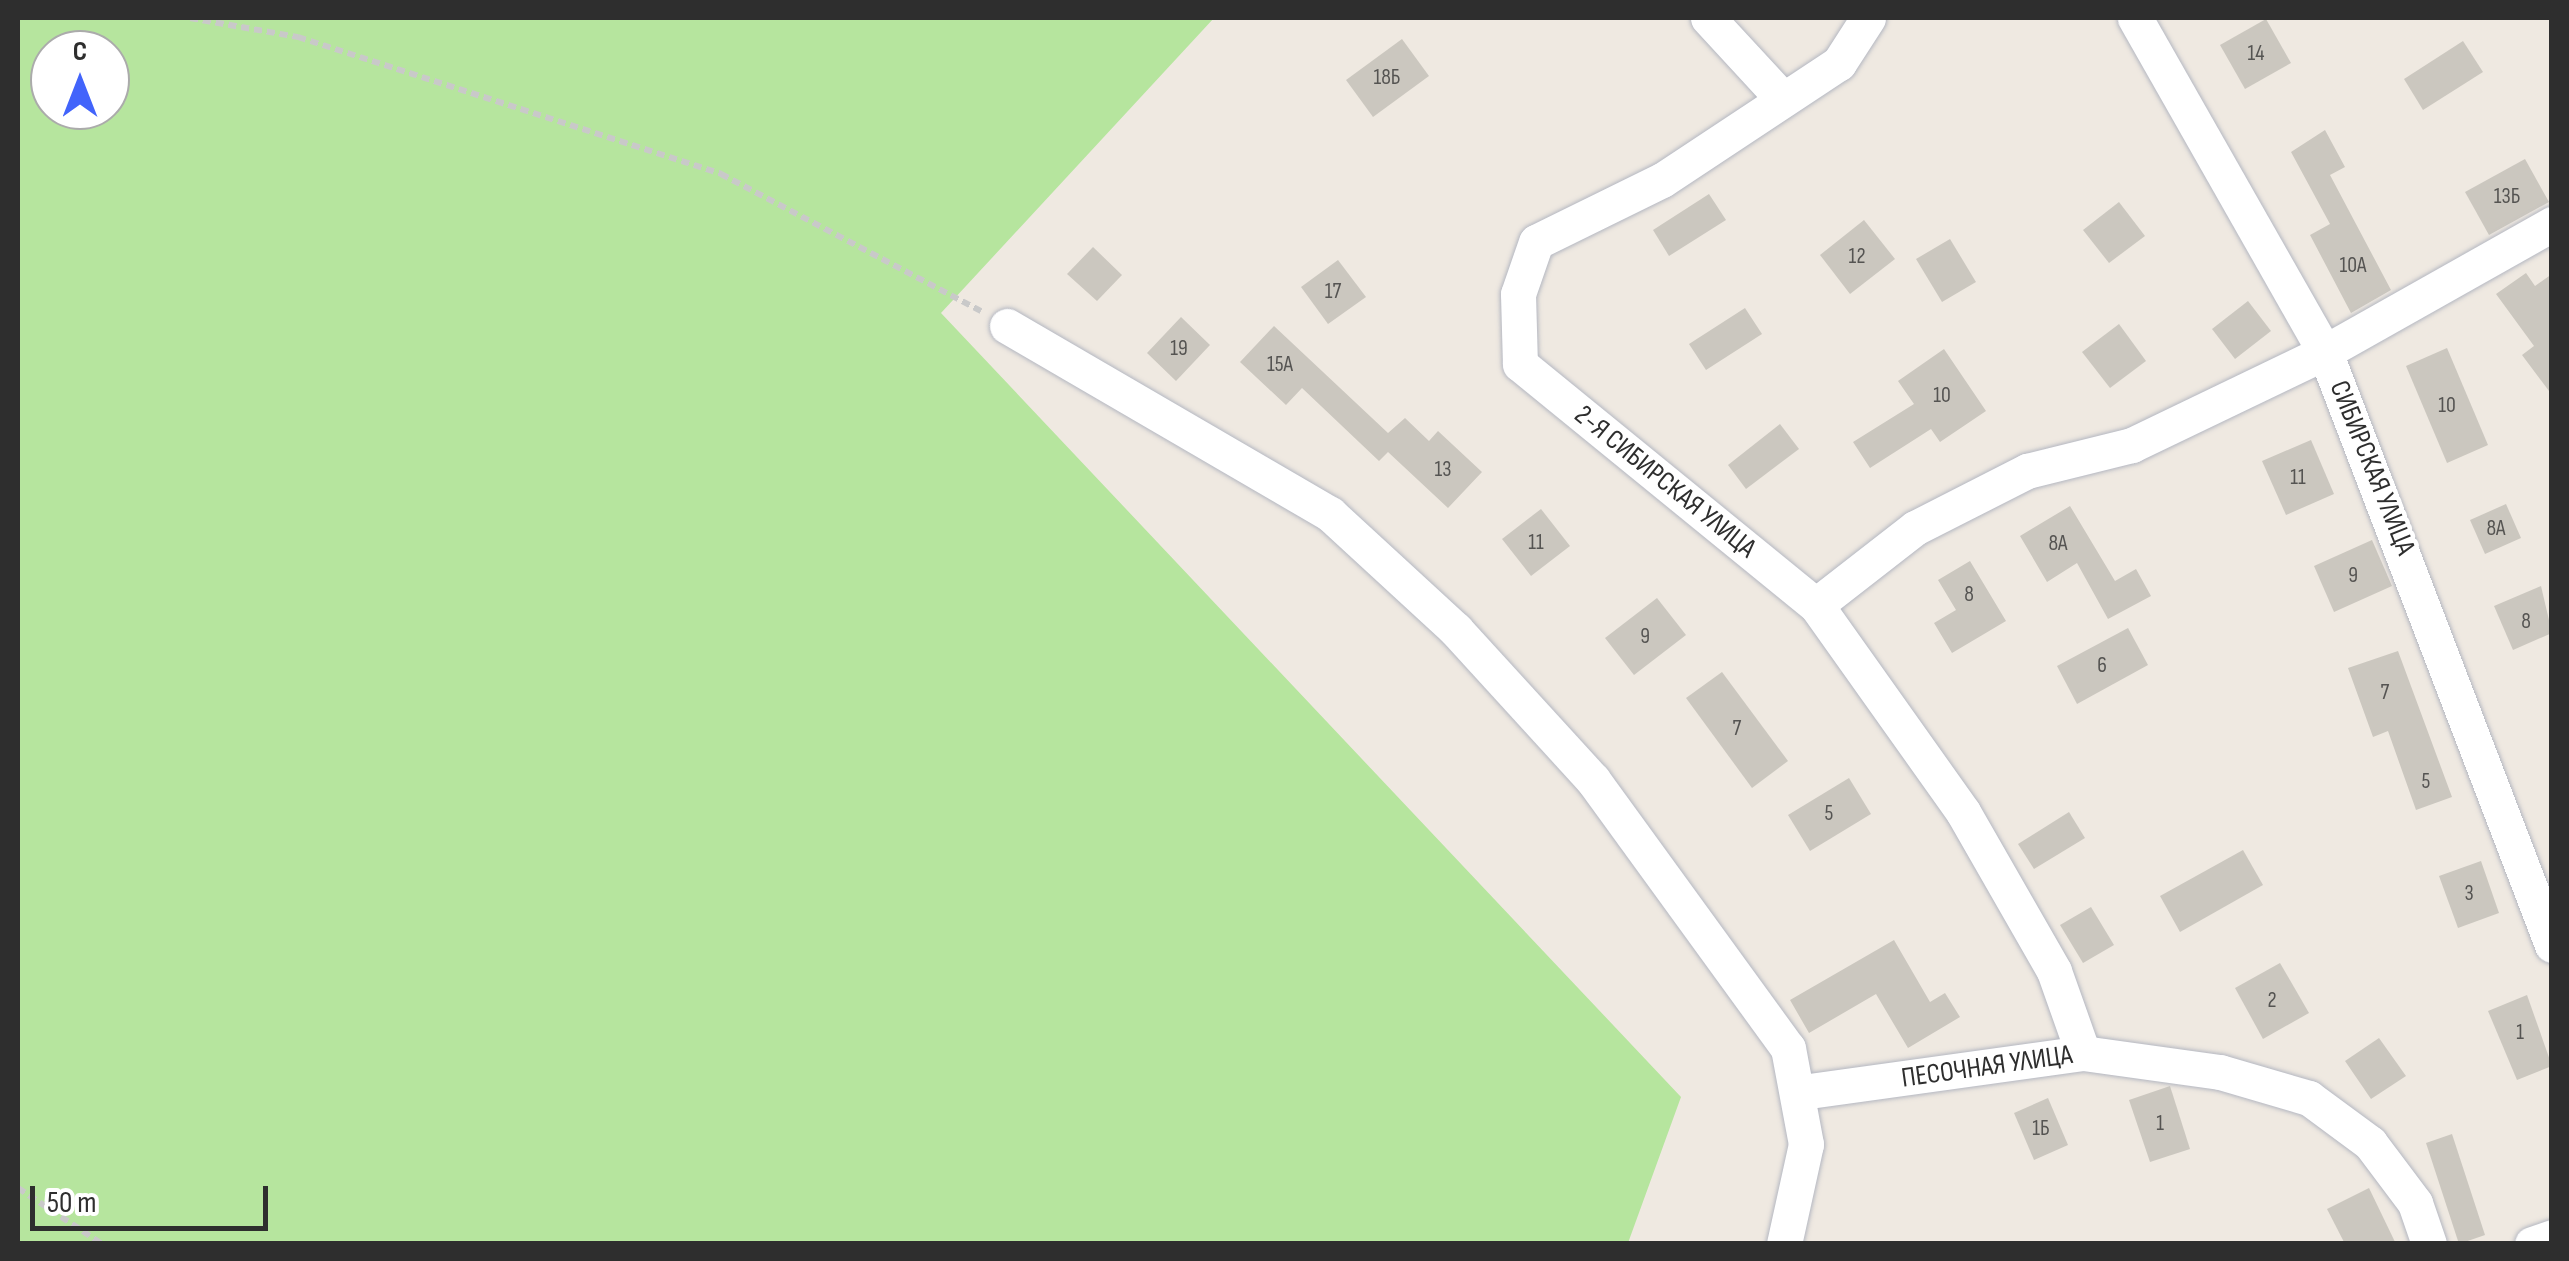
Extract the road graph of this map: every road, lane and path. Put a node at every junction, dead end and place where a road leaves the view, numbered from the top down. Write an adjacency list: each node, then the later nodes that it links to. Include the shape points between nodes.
1 (190, 18): 7 (path, via 298,37 721,174)
2 (1708, 18): 5 (street)
3 (1868, 18): 5 (street, 2-Я СИБИРСКАЯ УЛИЦА, via 1839,62)
4 (2135, 18): 8 (street, СИБИРСКАЯ УЛИЦА, via 2186,92)
5 (1778, 95): 9 (street, 2-Я СИБИРСКАЯ УЛИЦА, via 1662,180 1536,242 1518,294 1517,348 1531,376)
6 (2552, 224): 8 (street)
7 (1007, 326): 12 (street, via 1330,514 1456,630 1594,780 1788,1048)
8 (2325, 352): 9 (street, via 2132,445 2027,471 1915,528); 10 (street, СИБИРСКАЯ УЛИЦА)
9 (1816, 605): 11 (street, 2-Я СИБИРСКАЯ УЛИЦА, via 1963,812 2054,971)
10 (2552, 946)
11 (2084, 1053): 12 (street, ПЕСОЧНАЯ УЛИЦА); 17 (street, ПЕСОЧНАЯ УЛИЦА, via 2220,1072 2309,1098 2370,1142 2416,1203)
12 (1802, 1092): 16 (street, via 1806,1144)
13 (18, 1188): 15 (path)
14 (2552, 1237): 18 (street)
15 (102, 1244)
16 (1784, 1244)
17 (2429, 1244)
18 (2532, 1244)

